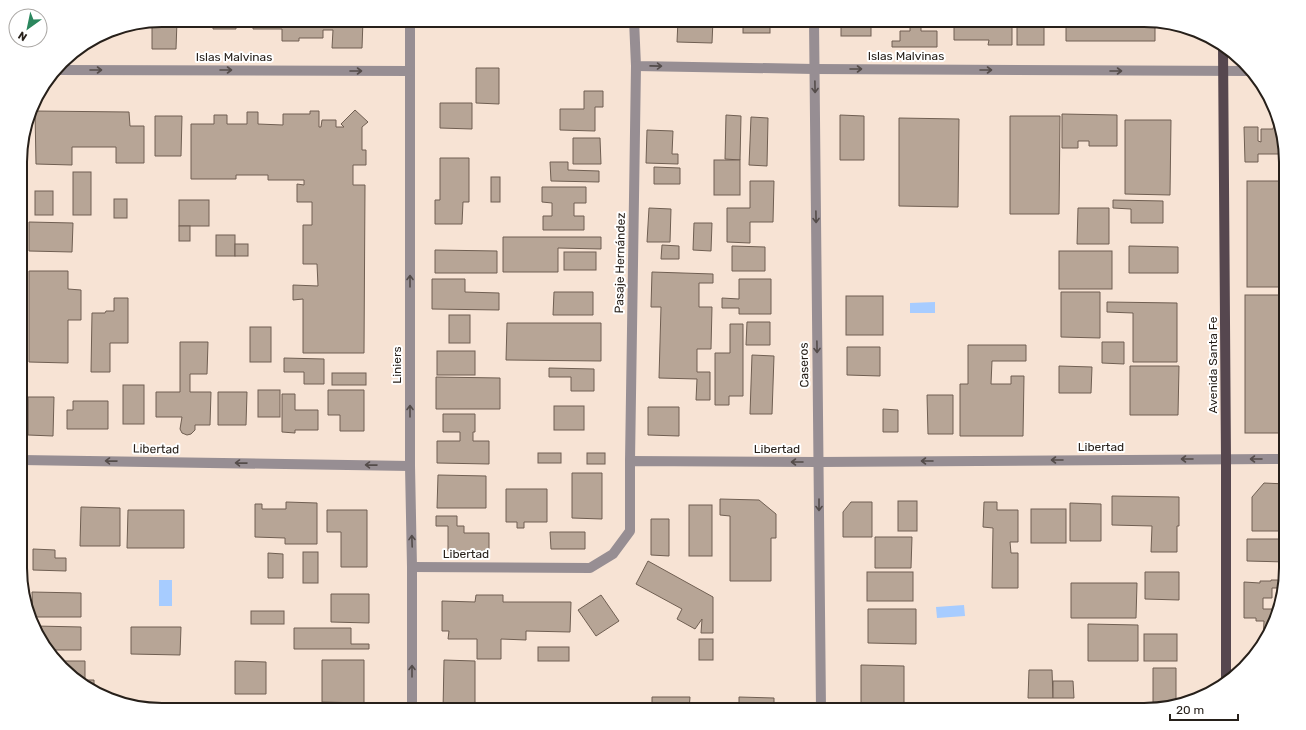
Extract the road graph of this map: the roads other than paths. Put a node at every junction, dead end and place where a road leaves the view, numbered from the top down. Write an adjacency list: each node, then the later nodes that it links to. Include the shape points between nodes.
1 (410, 27): 8 (street, Liniers)
2 (634, 27): 5 (street)
3 (814, 27): 6 (street, Caseros)
4 (1223, 53): 9 (main road, Avenida Santa Fe)
5 (636, 66): 6 (street, Islas Malvinas, one-way to 6); 14 (street, Pasaje Hernández)
6 (814, 69): 9 (street, Islas Malvinas, one-way to 9); 15 (street, Caseros, one-way to 15)
7 (64, 70): 8 (street, Islas Malvinas, one-way to 8)
8 (410, 71): 16 (street, Liniers, one-way to 8)
9 (1224, 71): 10 (street, Islas Malvinas); 11 (main road, Avenida Santa Fe)
10 (1243, 71)
11 (1226, 459): 12 (street, Libertad, one-way to 11); 15 (street, Libertad, one-way to 15); 18 (main road, Avenida Santa Fe)
12 (1279, 459)
13 (27, 460): 16 (street, Libertad, one-way to 13)
14 (630, 461): 15 (street, Libertad, one-way to 14); 17 (street, Libertad, via 630,531 613,554 590,568)
15 (818, 462): 20 (street, Caseros, one-way to 20)
16 (410, 466): 17 (street, Liniers, one-way to 16)
17 (412, 567): 19 (street, Liniers, one-way to 17)
18 (1226, 674)
19 (412, 703)
20 (821, 703)

